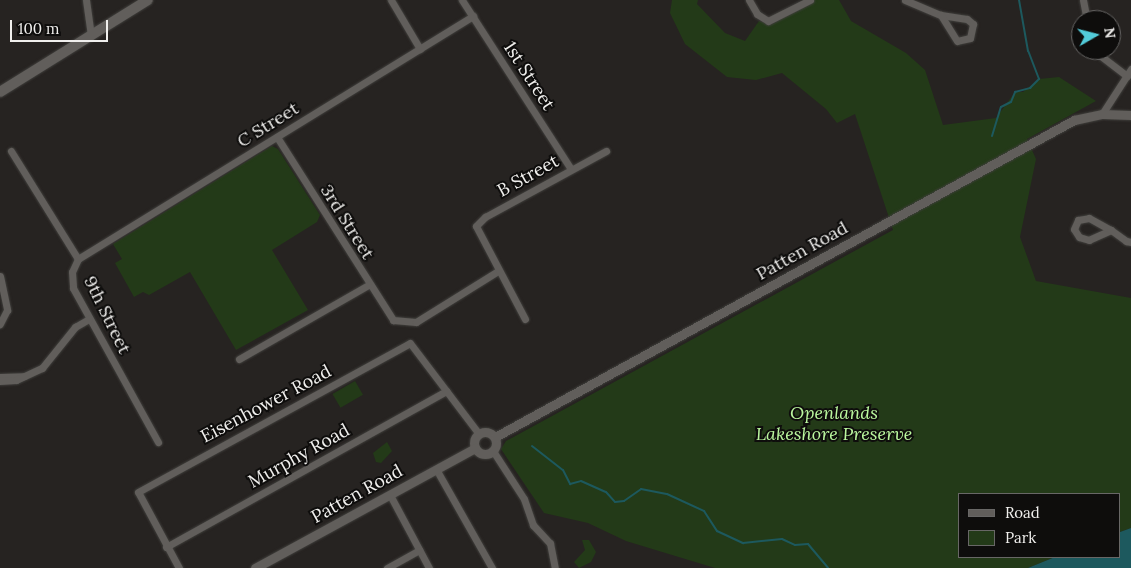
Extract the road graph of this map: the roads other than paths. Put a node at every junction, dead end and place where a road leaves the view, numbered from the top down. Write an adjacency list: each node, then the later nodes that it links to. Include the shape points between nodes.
1 (86, 0): 10 (street)
2 (148, 0): 10 (main road)
3 (391, 0): 11 (street)
4 (462, 0): 9 (street, 1st Street)
5 (749, 0): 6 (street, via 757,14 768,20)
6 (810, 0)
7 (904, 0): 8 (street)
8 (941, 15): 8 (street, via 957,40 970,38 973,24 967,19)
9 (473, 16): 11 (street, C Street); 20 (street, 1st Street)
10 (91, 36): 14 (main road)
11 (420, 49): 17 (street, C Street)
12 (1109, 60): 13 (street)
13 (1129, 72): 15 (street)
14 (0, 92)
15 (1102, 114): 16 (street, Patten Road); 36 (street, Patten Road, via 1074,120)
16 (1131, 115)
17 (277, 138): 23 (street, C Street); 26 (street, 3rd Street)
18 (11, 151): 23 (street, 9th Street)
19 (606, 151): 20 (street, B Street)
20 (571, 169): 24 (street, B Street, via 478,222 479,237)
21 (1111, 230): 21 (street, via 1088,218 1078,220 1074,229 1079,238 1089,240); 22 (street)
22 (1131, 242)
23 (78, 259): 27 (street, 9th Street, via 71,279)
24 (498, 271): 26 (street, 3rd Street, via 416,322 393,320); 28 (street)
25 (0, 276): 29 (street, via 7,312)
26 (368, 285): 30 (street)
27 (89, 319): 31 (street, via 75,327 42,368); 37 (street, 9th Street)
28 (525, 319)
29 (0, 324)
30 (239, 359)
31 (24, 376): 32 (street); 33 (street)
32 (0, 377)
33 (0, 381)
34 (446, 391): 35 (street); 42 (street, Murphy Road); 42 (street, Eisenhower Road, via 410,344 138,492)
35 (479, 434): 36 (street, via 489,432); 38 (street)
36 (495, 437): 39 (street)
37 (158, 442)
38 (475, 448): 39 (street, via 482,454); 40 (street, Patten Road)
39 (493, 451): 49 (street, via 524,499 533,525 550,544)
40 (436, 469): 41 (street, Patten Road); 48 (street)
41 (390, 494): 43 (street); 45 (street, Patten Road)
42 (166, 547): 44 (street)
43 (419, 550): 46 (street); 47 (street)
44 (179, 568)
45 (255, 568)
46 (387, 568)
47 (429, 568)
48 (492, 568)
49 (555, 568)

